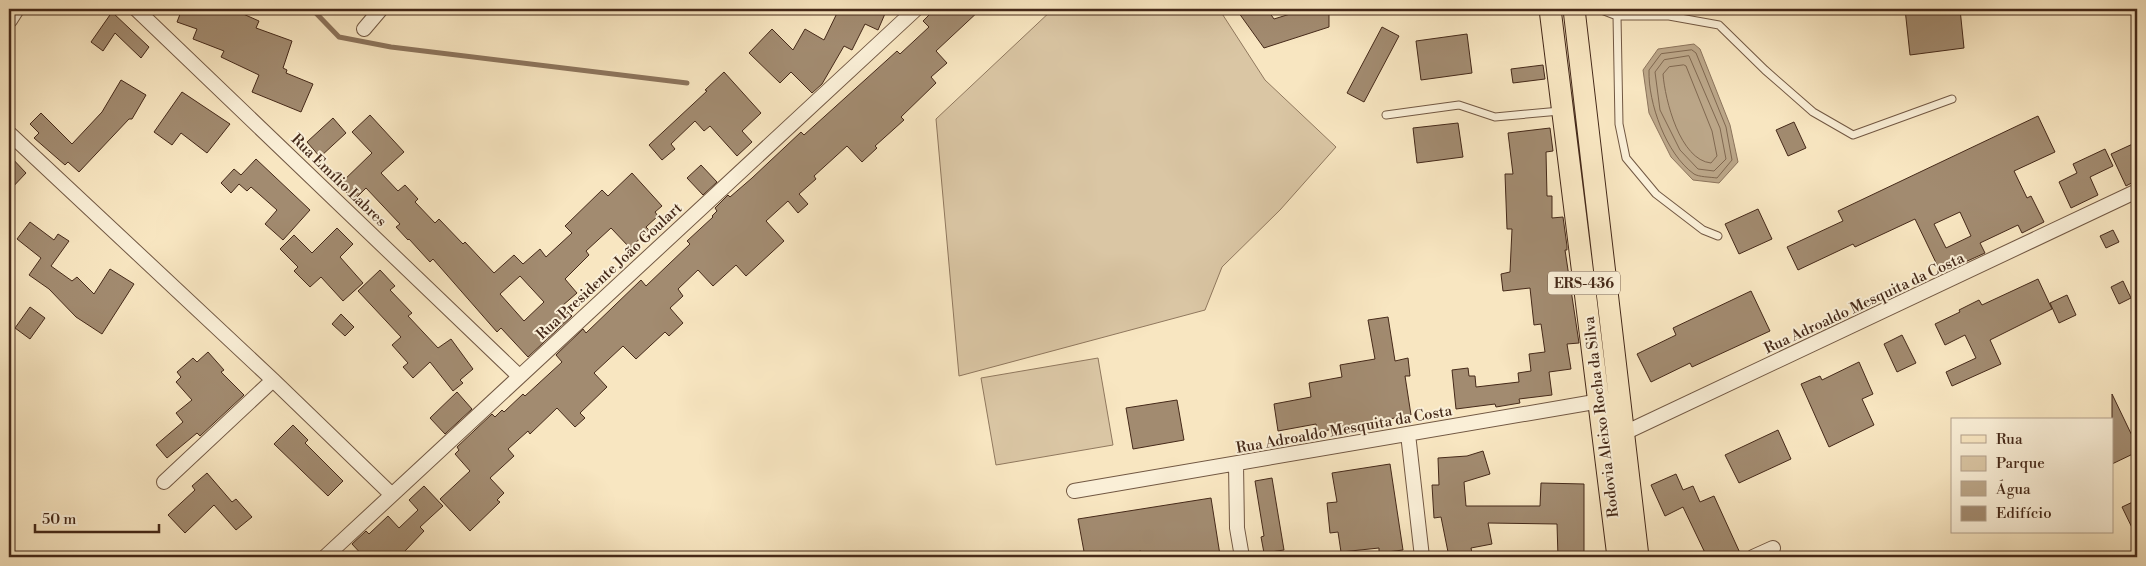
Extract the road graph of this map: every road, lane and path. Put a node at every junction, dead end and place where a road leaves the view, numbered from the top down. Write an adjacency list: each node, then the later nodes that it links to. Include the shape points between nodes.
1 (16, 9): 9 (street)
2 (136, 9): 17 (street, Rua Emílio Labres)
3 (381, 9): 10 (street)
4 (916, 9): 17 (street, Rua Presidente João Goulart)
5 (1550, 9): 12 (main road, Rodovia Aleixo Rocha da Silva / ERS-436)
6 (1574, 9): 19 (main road, Rodovia Aleixo Rocha da Silva / ERS-436)
7 (1599, 9): 8 (lane)
8 (1617, 16): 11 (lane, via 1669,16 1719,25 1814,112 1853,135); 16 (lane, via 1619,124 1626,158 1656,194 1703,230)
9 (9, 20)
10 (364, 29)
11 (1952, 99)
12 (1563, 111): 13 (lane, via 1495,117 1459,105); 19 (main road, Rodovia Aleixo Rocha da Silva / ERS-436)
13 (1386, 115)
14 (9, 133): 18 (street)
15 (2137, 191): 21 (street, Rua Adroaldo Mesquita da Costa)
16 (1718, 236)
17 (519, 376): 25 (street, Rua Presidente João Goulart)
18 (274, 380): 23 (street); 25 (street)
19 (1609, 400): 20 (street, Rua Adroaldo Mesquita da Costa); 21 (main road, Rodovia Aleixo Rocha da Silva / ERS-436)
20 (1408, 434): 22 (street, Rua Adroaldo Mesquita da Costa); 29 (street)
21 (1614, 437): 30 (main road, Rodovia Aleixo Rocha da Silva / ERS-436); 31 (main road, Rodovia Aleixo Rocha da Silva / ERS-436)
22 (1236, 464): 24 (street, Rua Adroaldo Mesquita da Costa); 28 (street, via 1237,528)
23 (164, 482)
24 (1074, 491)
25 (391, 494): 27 (street, Rua Presidente João Goulart)
26 (1773, 548): 32 (street)
27 (325, 557)
28 (1242, 557)
29 (1422, 557)
30 (1618, 557)
31 (1638, 557)
32 (1753, 557)

